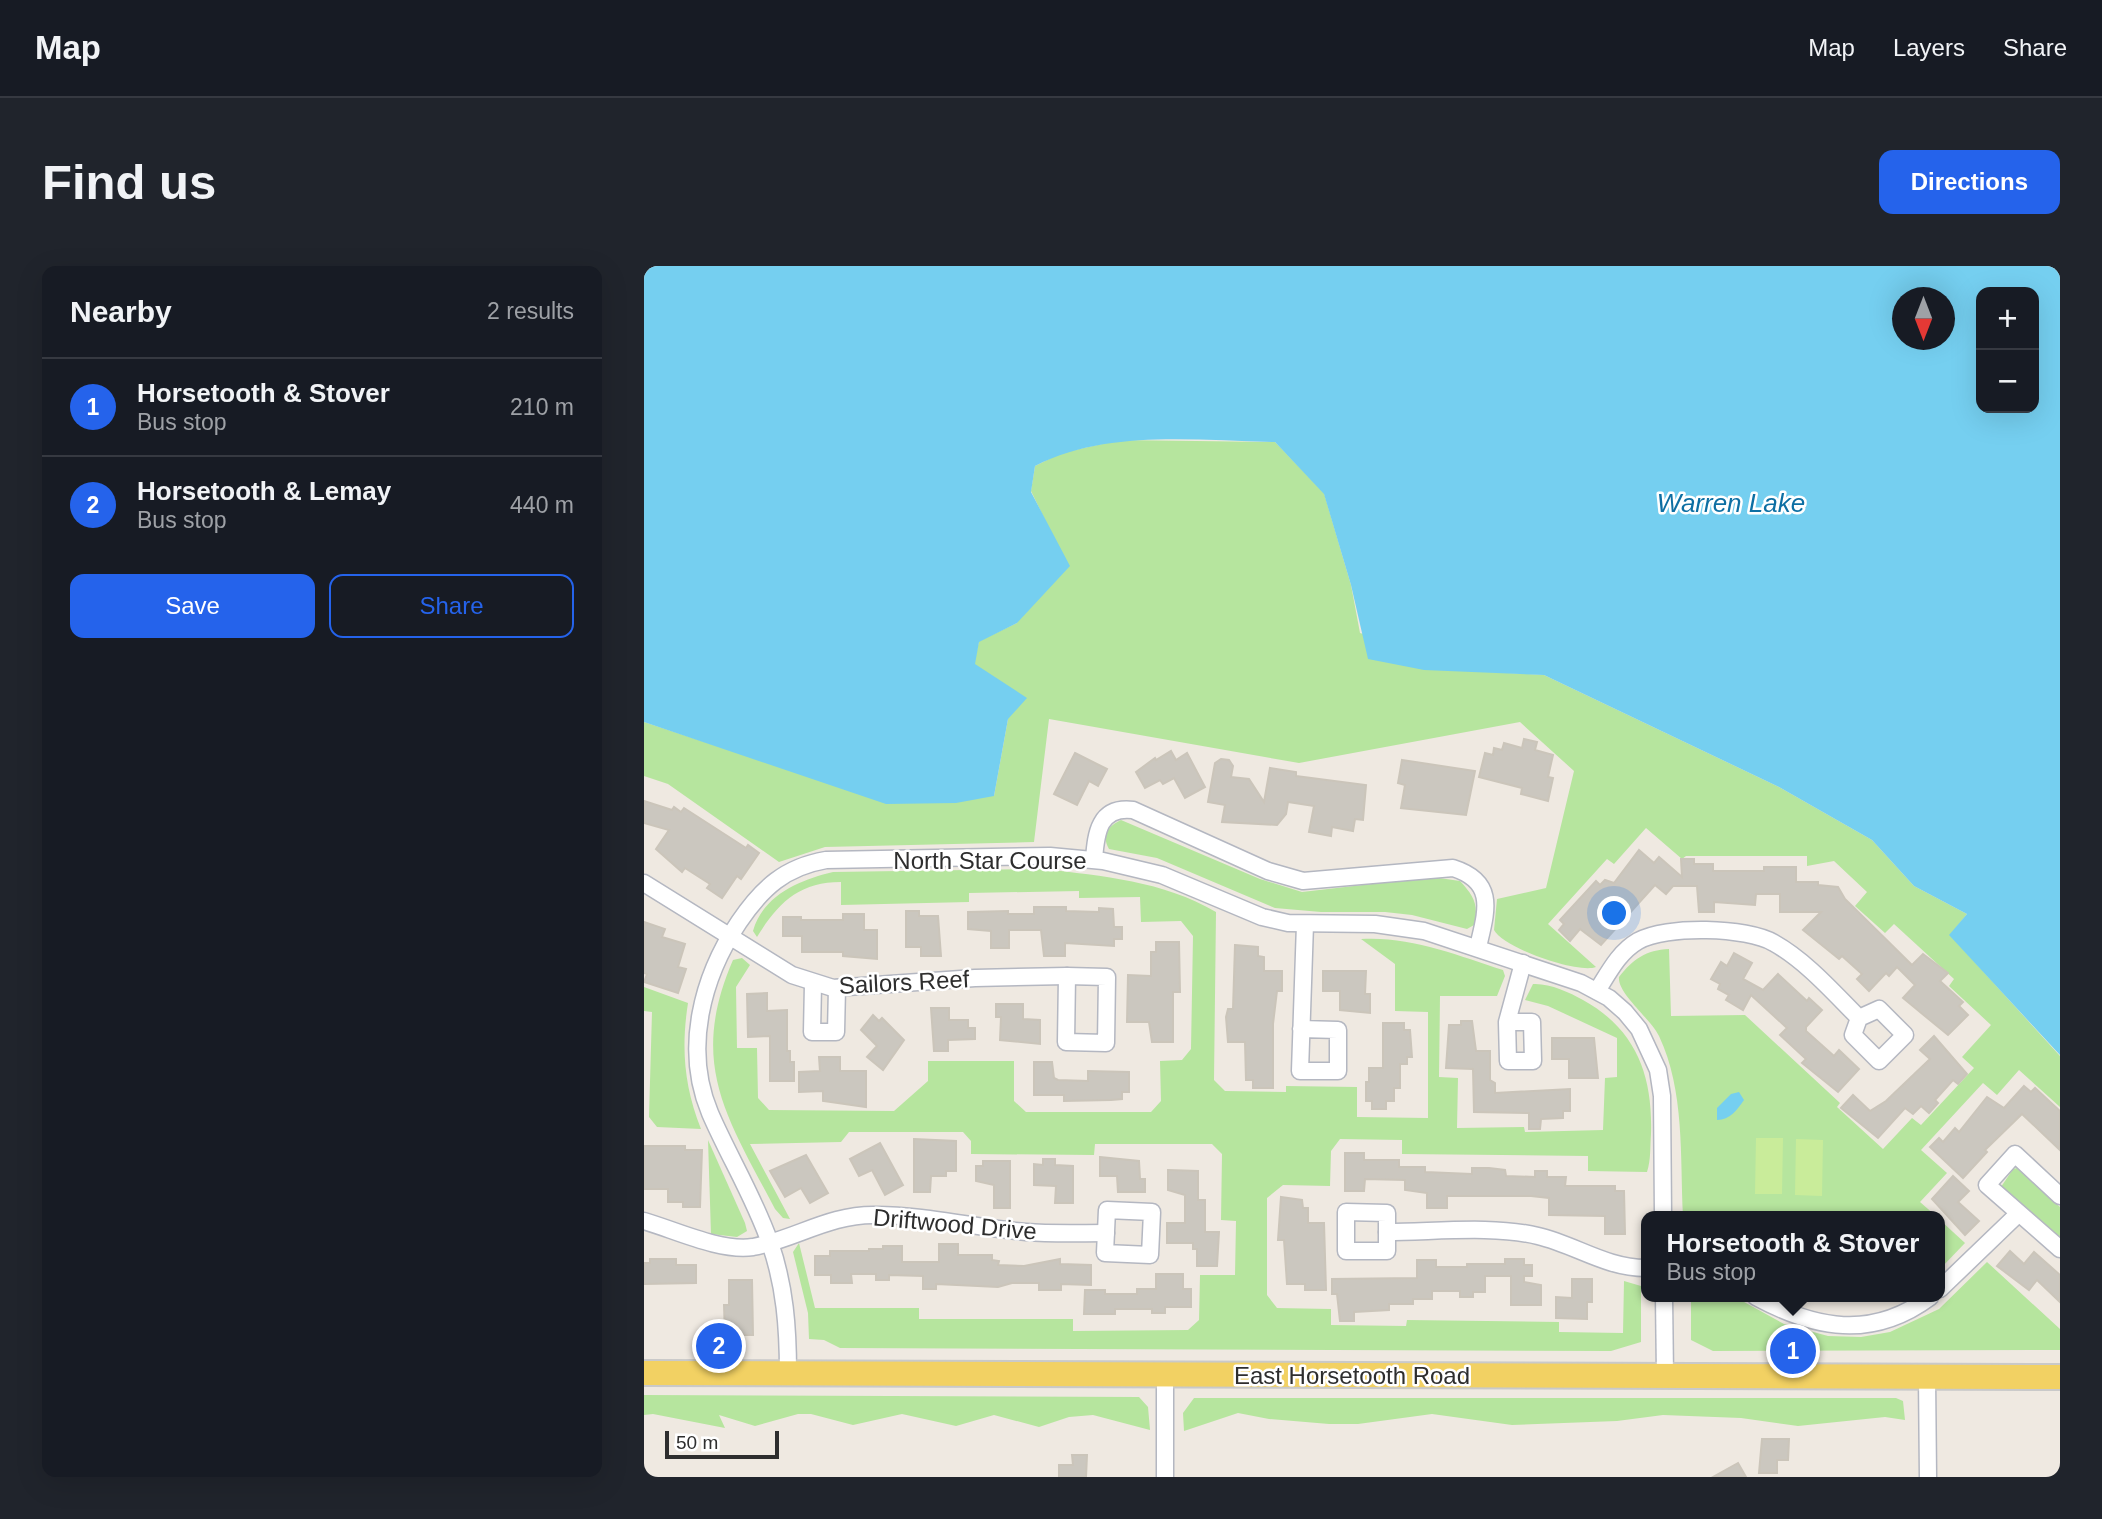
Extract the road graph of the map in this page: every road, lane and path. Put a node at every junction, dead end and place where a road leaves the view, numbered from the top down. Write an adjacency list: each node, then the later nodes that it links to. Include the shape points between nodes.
1 (1094, 859): 3 (street, North Star Course, via 1162,874 1262,917); 4 (street, North Star Course, via 826,860 806,864 762,891); 5 (street, via 1099,825 1112,812 1124,809 1268,871 1303,881 1453,868 1473,877 1486,898)
2 (644, 883): 4 (street, Sailors Reef)
3 (1305, 924): 5 (street, North Star Course, via 1395,926); 13 (street)
4 (730, 936): 8 (street, Sailors Reef); 20 (street, North Star Course, via 709,979 701,1009 698,1064 709,1111)
5 (1478, 947): 6 (street, North Star Course)
6 (1523, 963): 10 (street, North Star Course); 12 (street)
7 (1067, 976): 7 (street, Sailors Reef, via 1107,976 1106,1043 1066,1042); 9 (street, Sailors Reef)
8 (813, 984): 9 (street, Sailors Reef); 9 (street, via 812,1032 835,1032)
9 (837, 988)
10 (1597, 991): 11 (street, via 1622,954 1650,936 1739,932 1757,935 1786,950); 15 (street, North Star Course, via 1639,1029 1658,1070)
11 (1859, 1018)
12 (1507, 1022)
13 (1301, 1029)
14 (2060, 1196): 16 (street, via 2015,1154 1987,1185)
15 (1663, 1211)
16 (2018, 1214): 21 (street); 23 (street)
17 (644, 1221): 20 (street, Driftwood Drive, via 728,1247)
18 (1387, 1232): 22 (street, via 1516,1232 1558,1242 1616,1266)
19 (1106, 1233): 20 (street, Driftwood Drive, via 1026,1232 874,1215 831,1221)
20 (770, 1242): 28 (street, North Star Course, via 785,1302)
21 (2060, 1249)
22 (1641, 1268)
23 (1945, 1284)
24 (1664, 1302): 30 (street)
25 (1766, 1302): 26 (street, via 1797,1318 1845,1326 1888,1319)
26 (1920, 1302)
27 (644, 1373): 28 (main road, East Horsetooth Road)
28 (789, 1373): 29 (main road, East Horsetooth Road)
29 (1165, 1374): 30 (main road, East Horsetooth Road); 33 (street)
30 (1665, 1376): 31 (main road, East Horsetooth Road)
31 (1927, 1377): 32 (main road, East Horsetooth Road); 34 (street)
32 (2060, 1377)
33 (1165, 1477)
34 (1928, 1477)

